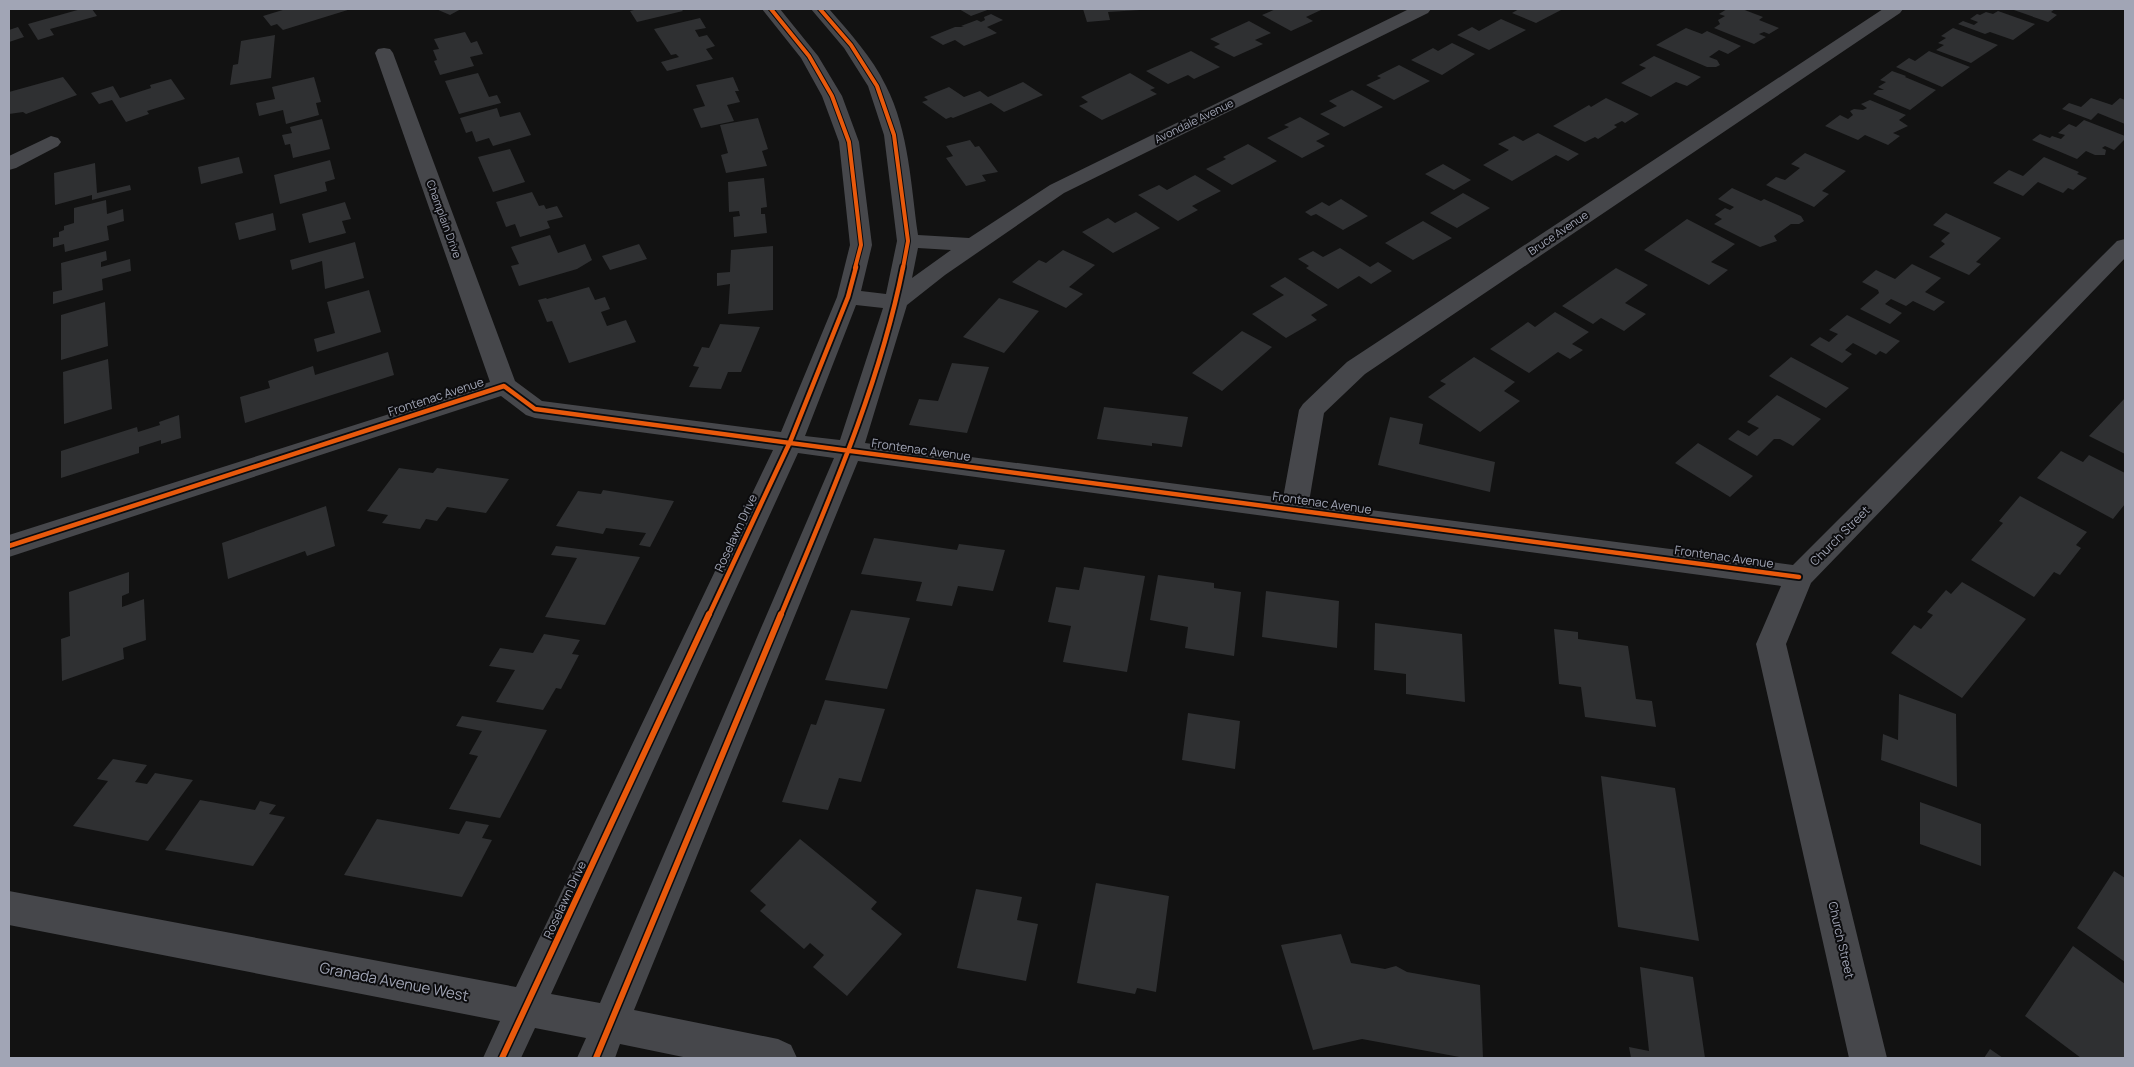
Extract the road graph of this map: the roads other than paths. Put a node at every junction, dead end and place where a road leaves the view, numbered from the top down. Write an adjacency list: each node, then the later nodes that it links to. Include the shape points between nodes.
1 (771, 9): 11 (street, Roselawn Drive, via 809,56 832,96 849,142 861,244)
2 (820, 9): 8 (street, via 851,45 877,86 894,135)
3 (1422, 9): 9 (street, Avondale Avenue, via 1057,189)
4 (1894, 9): 16 (street, Bruce Avenue, via 1356,368 1312,410)
5 (384, 53): 13 (street, Champlain Drive)
6 (50, 142): 7 (street)
7 (9, 164)
8 (908, 241): 9 (street); 12 (street)
9 (972, 246): 12 (street, Avondale Avenue)
10 (2123, 253): 18 (street, Church Street)
11 (848, 298): 12 (street); 14 (street, Roselawn Drive)
12 (896, 302): 15 (street)
13 (504, 386): 14 (street, Frontenac Avenue, via 535,409); 17 (street, Frontenac Avenue)
14 (790, 442): 15 (street, Frontenac Avenue); 20 (street, Roselawn Drive)
15 (850, 450): 16 (street, Frontenac Avenue); 21 (street)
16 (1294, 510): 18 (street, Frontenac Avenue)
17 (9, 546)
18 (1799, 577): 25 (street, Church Street, via 1771,644)
19 (9, 908): 20 (street, Granada Avenue West)
20 (525, 1008): 21 (street, Granada Avenue West); 22 (street, Roselawn Drive)
21 (611, 1024): 23 (street); 24 (street, Granada Avenue West)
22 (502, 1058)
23 (596, 1058)
24 (778, 1058)
25 (1868, 1058)

